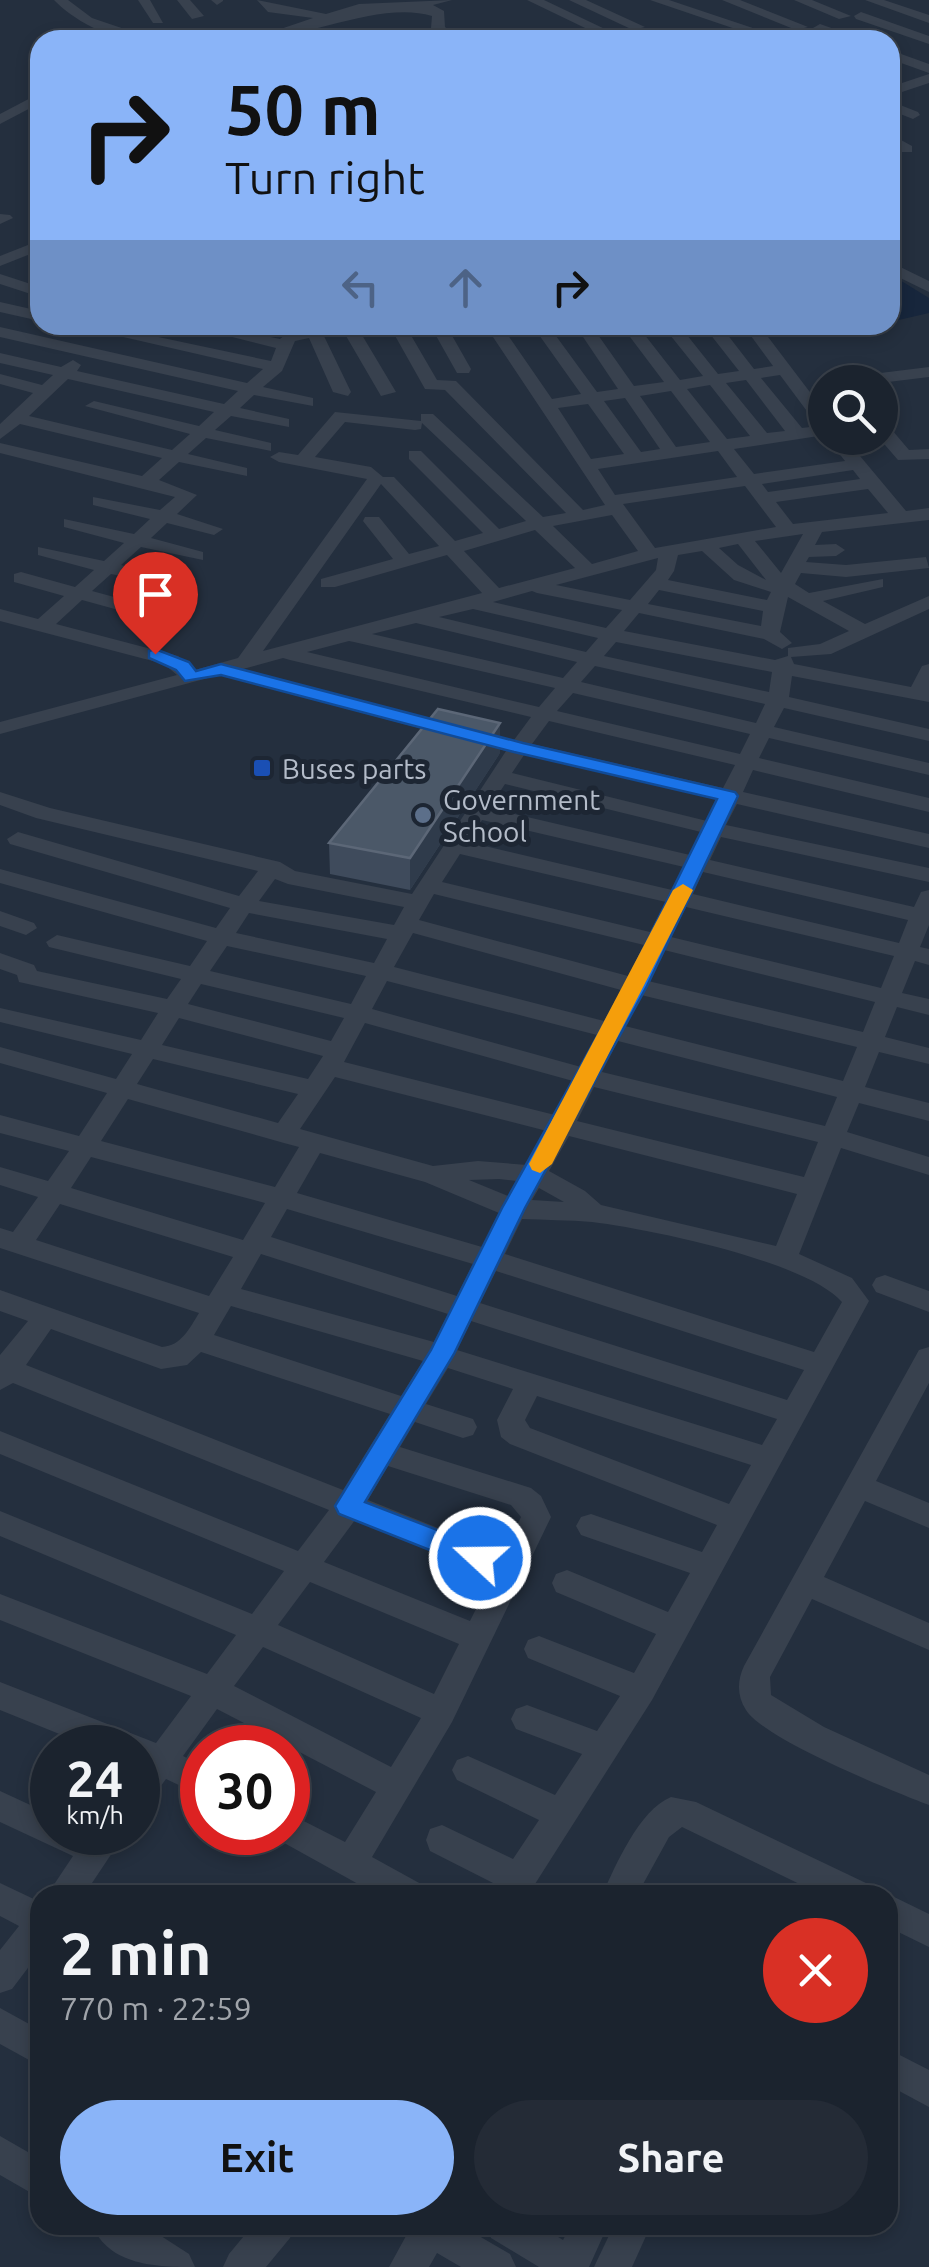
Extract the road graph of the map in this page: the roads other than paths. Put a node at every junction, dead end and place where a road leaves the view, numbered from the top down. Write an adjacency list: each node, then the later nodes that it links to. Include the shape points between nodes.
1 (60, 0): 25 (street, via 87,21)
2 (144, 0): 21 (street)
3 (183, 0): 16 (street)
4 (263, 0): 17 (street, via 273,8)
5 (437, 0): 6 (street); 14 (street)
6 (446, 0)
7 (533, 0): 28 (street)
8 (576, 0): 23 (street)
9 (656, 0): 22 (street)
10 (728, 0): 15 (street)
11 (782, 0): 15 (street)
12 (800, 0): 18 (street)
13 (872, 0): 20 (street)
14 (419, 3): 17 (street); 27 (street, via 439,14)
15 (756, 10): 22 (street); 24 (street)
16 (197, 16)
17 (330, 16): 26 (street)
18 (844, 16)
19 (861, 16): 30 (street)
20 (929, 19)
21 (158, 20)
22 (725, 22): 29 (street)
23 (638, 27)
24 (801, 27)
25 (117, 30)
26 (287, 30)
27 (440, 30)
28 (599, 30)
29 (751, 30)
30 (899, 30)
31 (900, 30): 32 (street)
32 (929, 41): 33 (street)
33 (900, 52)
34 (900, 58): 35 (street)
35 (929, 69)
36 (929, 78): 37 (street)
37 (900, 90)
38 (30, 103): 41 (street)
39 (900, 103): 40 (street)
40 (914, 116)
41 (0, 120)
42 (900, 144): 43 (street)
43 (907, 149)
44 (30, 249): 46 (street)
45 (900, 258): 48 (street)
46 (5, 259): 47 (street)
47 (30, 267)
48 (929, 269)
49 (900, 272): 51 (street)
50 (0, 279): 52 (street)
51 (929, 287)
52 (30, 289)
53 (0, 307): 54 (street)
54 (30, 314)
55 (0, 332): 72 (street)
56 (109, 335): 72 (street)
57 (141, 335): 74 (street)
58 (238, 335): 71 (street)
59 (295, 335): 71 (street)
60 (315, 335): 86 (street)
61 (350, 335): 87 (street)
62 (403, 335): 123 (street, via 431,384 450,385)
63 (443, 335): 75 (street)
64 (500, 335): 93 (street)
65 (547, 335): 90 (street)
66 (590, 335): 88 (street)
67 (637, 335): 83 (street)
68 (678, 335): 82 (street)
69 (719, 335): 78 (street)
70 (759, 335): 76 (street)
71 (284, 345): 74 (street)
72 (88, 353): 77 (street); 84 (street)
73 (0, 358): 77 (street)
74 (276, 368): 84 (street)
75 (462, 369)
76 (786, 369): 78 (street); 92 (street)
77 (62, 374): 85 (street); 95 (street)
78 (752, 374): 82 (street); 102 (street)
79 (927, 375): 80 (street)
80 (898, 378)
81 (0, 379): 85 (street)
82 (712, 380): 83 (street); 103 (street)
83 (675, 386): 88 (street); 105 (street)
84 (254, 388): 91 (street); 95 (street)
85 (44, 391): 96 (street)
86 (342, 392)
87 (387, 392)
88 (631, 392): 90 (street); 108 (street)
89 (0, 398): 96 (street)
90 (593, 398): 93 (street); 113 (street)
91 (307, 402)
92 (808, 402)
93 (550, 404): 116 (street)
94 (94, 406): 100 (street)
95 (228, 410): 98 (street); 100 (street)
96 (16, 412): 101 (street); 112 (street)
97 (381, 420): 104 (street); 114 (street, via 340,416); 120 (street, via 421,422)
98 (282, 423)
99 (808, 431): 102 (street)
100 (201, 433): 112 (street); 114 (street)
101 (0, 434)
102 (797, 434): 103 (street)
103 (762, 439): 105 (street)
104 (365, 440)
105 (721, 446): 108 (street); 118 (street)
106 (0, 448): 121 (street)
107 (898, 449): 110 (street, via 904,456)
108 (671, 453): 113 (street)
109 (415, 454): 124 (street)
110 (929, 454)
111 (851, 455): 115 (street)
112 (174, 456): 117 (street); 121 (street)
113 (636, 458): 116 (street)
114 (302, 461): 180 (street, via 371,472 376,479)
115 (859, 464): 118 (street); 122 (street)
116 (590, 471): 123 (street); 129 (street)
117 (240, 472)
118 (749, 479): 126 (street); 129 (street)
119 (388, 481): 128 (street)
120 (494, 481): 124 (street); 125 (street)
121 (146, 482): 133 (street, via 188,495)
122 (874, 483): 126 (street); 132 (street)
123 (548, 486): 125 (street); 131 (street)
124 (452, 492): 128 (street); 140 (street)
125 (508, 495): 136 (street)
126 (763, 498): 139 (street)
127 (99, 501): 133 (street)
128 (409, 503): 144 (street)
129 (612, 505): 131 (street); 148 (street)
130 (929, 514): 132 (street)
131 (578, 515): 136 (street)
132 (900, 516): 137 (street)
133 (166, 518): 138 (street); 142 (street)
134 (372, 522): 150 (street)
135 (70, 523): 142 (street)
136 (537, 524): 140 (street); 154 (street)
137 (816, 526): 139 (street); 151 (street)
138 (214, 529)
139 (788, 530): 141 (street)
140 (496, 536): 144 (street)
141 (743, 537): 143 (street); 162 (street, via 760,567)
142 (136, 540): 149 (street); 153 (street)
143 (705, 543): 148 (street); 162 (street, via 738,577)
144 (450, 547): 150 (street); 164 (street)
145 (339, 548): 155 (street)
146 (836, 550): 151 (street)
147 (44, 551): 153 (street)
148 (660, 552): 154 (street); 160 (street, via 670,562)
149 (196, 556)
150 (404, 559): 155 (street)
151 (801, 559): 152 (street, via 846,571); 162 (street)
152 (926, 563)
153 (105, 566): 158 (street); 163 (street)
154 (588, 570): 161 (street)
155 (361, 573): 159 (street)
156 (21, 578): 163 (street)
157 (902, 578): 165 (street)
158 (152, 579)
159 (328, 583)
160 (655, 584): 168 (street); 169 (street)
161 (532, 586): 164 (street); 168 (street)
162 (786, 588): 165 (street); 169 (street)
163 (75, 593): 170 (street); 173 (street)
164 (495, 596): 167 (street)
165 (808, 599): 174 (street)
166 (929, 602): 174 (street)
167 (473, 604): 172 (street); 176 (street)
168 (637, 608): 176 (street); 178 (street)
169 (773, 608): 178 (street)
170 (155, 614)
171 (0, 615): 173 (street)
172 (416, 617): 175 (street); 179 (street)
173 (43, 625): 183 (street, via 171,660)
174 (862, 630): 178 (street, via 824,650)
175 (349, 635): 177 (street); 184 (street)
176 (612, 635): 178 (street); 179 (street)
177 (285, 652): 180 (street); 187 (street)
178 (782, 652): 185 (street); 186 (street)
179 (590, 661): 184 (street); 186 (street)
180 (246, 663): 181 (street)
181 (221, 670): 183 (street); 191 (street)
182 (929, 670): 185 (street)
183 (192, 677): 188 (street)
184 (568, 688): 187 (street); 189 (street)
185 (924, 695)
186 (778, 699): 189 (street); 190 (street)
187 (542, 716): 191 (street); 192 (street)
188 (0, 728)
189 (762, 731): 192 (street); 193 (street)
190 (929, 735)
191 (520, 748): 194 (street); 195 (street)
192 (745, 764): 195 (street); 197 (street)
193 (929, 769)
194 (499, 776): 198 (street); 200 (street)
195 (728, 796): 200 (street); 201 (street)
196 (0, 798): 199 (street)
197 (929, 805)
198 (477, 812): 203 (street); 204 (street)
199 (44, 813): 202 (street); 205 (street)
200 (714, 828): 204 (street); 206 (street)
201 (929, 840)
202 (9, 846): 210 (street)
203 (456, 846): 208 (street); 209 (street)
204 (695, 864): 209 (street); 211 (street)
205 (272, 867): 208 (street, via 288,876); 210 (street)
206 (929, 875)
207 (0, 876): 215 (street)
208 (423, 894): 214 (street); 216 (street)
209 (679, 899): 216 (street); 218 (street)
210 (243, 905): 214 (street); 215 (street)
211 (927, 911): 218 (street)
212 (0, 918): 213 (street)
213 (26, 928)
214 (403, 929): 220 (street); 222 (street)
215 (221, 937): 220 (street); 221 (street)
216 (659, 940): 222 (street); 223 (street)
217 (56, 942): 221 (street)
218 (918, 954): 223 (street)
219 (0, 961): 225 (street, via 26,974)
220 (382, 972): 226 (street); 228 (street)
221 (195, 975): 225 (street); 226 (street)
222 (636, 986): 228 (street); 229 (street)
223 (890, 996): 224 (street); 229 (street)
224 (929, 1006)
225 (175, 1009): 230 (street); 233 (street)
226 (358, 1014): 233 (street); 234 (street)
227 (4, 1015): 230 (street)
228 (610, 1033): 234 (street); 236 (street)
229 (872, 1041): 232 (street); 236 (street)
230 (149, 1051): 235 (street); 237 (street)
231 (0, 1055): 237 (street)
232 (929, 1056)
233 (333, 1059): 235 (street); 240 (street)
234 (588, 1077): 240 (street); 242 (street)
235 (314, 1090): 241 (street)
236 (854, 1090): 238 (street); 242 (street)
237 (122, 1091): 241 (street); 244 (street)
238 (929, 1112)
239 (0, 1124): 244 (street)
240 (562, 1126): 246 (street); 249 (street)
241 (284, 1134): 243 (street)
242 (834, 1137): 245 (street); 249 (street)
243 (314, 1142): 248 (street); 251 (street)
244 (87, 1148): 250 (street); 251 (street)
245 (929, 1166)
246 (534, 1175): 248 (street, via 490,1168); 252 (street); 253 (street, via 561,1185)
247 (0, 1176): 250 (street)
248 (433, 1176): 252 (street)
249 (814, 1189): 256 (street)
250 (56, 1191): 254 (street); 255 (street)
251 (282, 1198): 255 (street); 257 (street)
252 (514, 1208): 253 (street); 257 (street)
253 (593, 1214): 256 (street)
254 (9, 1241): 260 (street)
255 (252, 1247): 260 (street); 262 (street)
256 (785, 1257): 267 (street, via 822,1270 856,1301)
257 (490, 1258): 262 (street); 267 (street)
258 (885, 1286): 261 (street)
259 (0, 1300): 263 (street)
260 (220, 1301): 264 (street); 265 (street)
261 (929, 1302)
262 (465, 1308): 265 (street); 271 (street)
263 (46, 1316): 264 (street, via 161,1358 177,1357); 268 (street)
264 (196, 1340): 270 (street)
265 (442, 1354): 269 (street); 270 (street)
266 (929, 1358): 276 (street)
267 (820, 1365): 271 (street)
268 (3, 1371): 277 (street)
269 (531, 1382): 275 (street); 279 (street, via 511,1420 520,1436)
270 (409, 1409): 272 (street); 274 (street)
271 (793, 1413): 275 (street)
272 (463, 1427)
273 (0, 1442): 282 (street)
274 (382, 1453): 277 (street); 284 (street, via 531,1504 536,1517)
275 (768, 1459): 279 (street)
276 (857, 1484): 278 (street); 285 (street)
277 (348, 1506): 282 (street); 284 (street)
278 (929, 1516)
279 (737, 1520): 283 (street)
280 (0, 1523): 289 (street)
281 (590, 1526): 283 (street)
282 (302, 1567): 289 (street); 290 (street)
283 (709, 1567): 288 (street)
284 (512, 1570): 290 (street)
285 (806, 1582): 291 (street); 303 (street, via 755,1675 760,1705)
286 (567, 1583): 288 (street)
287 (0, 1607): 293 (street)
288 (676, 1629): 294 (street)
289 (257, 1630): 293 (street); 296 (street)
290 (478, 1638): 296 (street)
291 (929, 1638)
292 (539, 1649): 294 (street)
293 (210, 1690): 299 (street); 302 (street)
294 (641, 1690): 300 (street)
295 (0, 1696): 298 (street)
296 (442, 1712): 302 (street)
297 (527, 1719): 300 (street)
298 (74, 1725)
299 (160, 1736)
300 (603, 1748): 305 (street)
301 (468, 1770): 305 (street)
302 (398, 1786): 310 (street)
303 (929, 1790)
304 (0, 1806): 306 (street)
305 (561, 1814): 314 (street)
306 (30, 1820)
307 (310, 1840): 310 (street)
308 (442, 1840): 313 (street)
309 (94, 1855): 311 (street)
310 (351, 1862): 312 (street)
311 (72, 1885)
312 (391, 1885)
313 (511, 1885)
314 (515, 1885)
315 (625, 1885): 316 (street, via 658,1826 671,1812 685,1812)
316 (835, 1885)
317 (0, 1899): 319 (street)
318 (898, 1915): 320 (street)
319 (30, 1916)
320 (929, 1931)
321 (30, 1936): 322 (street)
322 (0, 1977)
323 (0, 2025): 324 (street)
324 (30, 2043)
325 (898, 2072): 326 (street)
326 (929, 2089)
327 (0, 2154): 328 (street)
328 (30, 2174)
329 (126, 2235): 336 (street)
330 (269, 2235): 337 (street)
331 (426, 2235): 338 (street)
332 (444, 2235): 339 (street)
333 (520, 2235): 334 (street, via 564,2262 573,2260)
334 (585, 2235)
335 (628, 2235): 340 (street)
336 (176, 2267)
337 (242, 2267)
338 (408, 2267)
339 (497, 2267)
340 (614, 2267)

